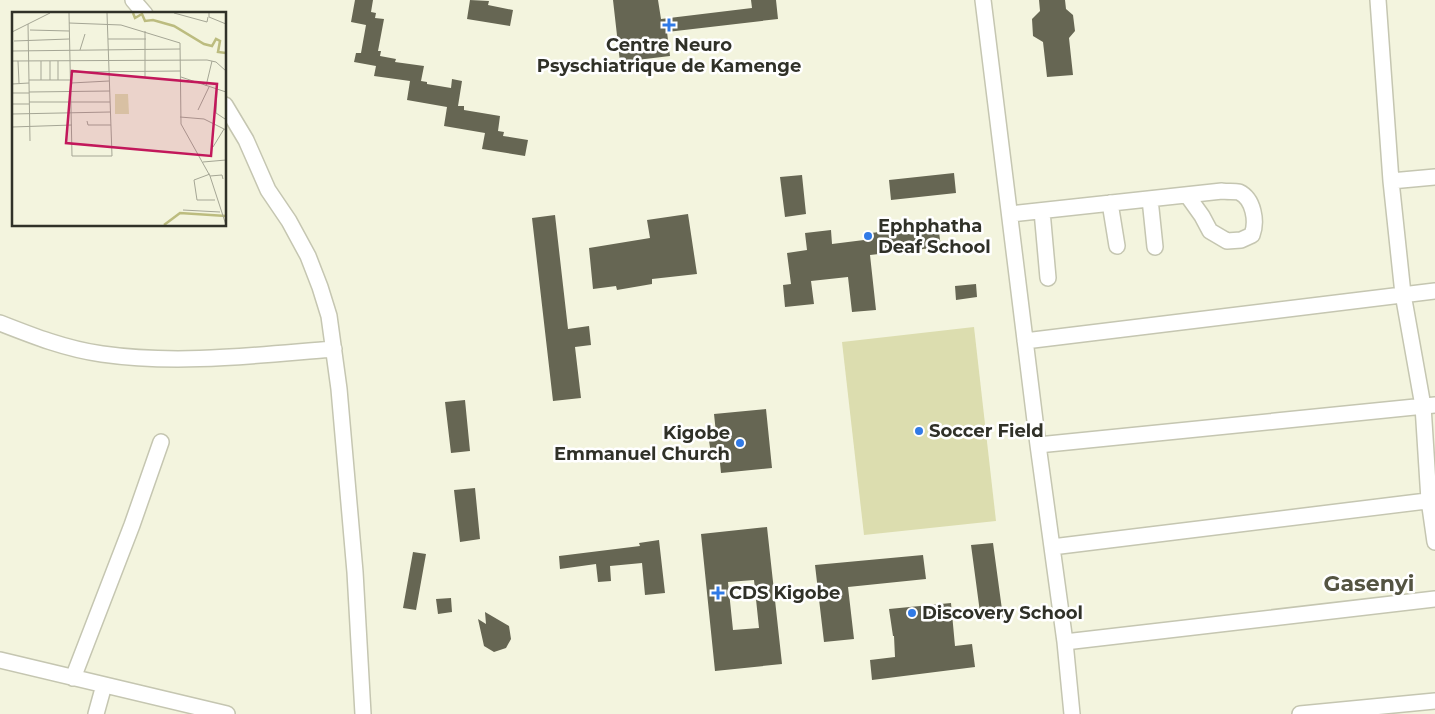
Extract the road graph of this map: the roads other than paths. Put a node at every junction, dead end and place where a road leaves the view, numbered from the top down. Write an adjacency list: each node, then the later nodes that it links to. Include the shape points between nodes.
1 (133, 0): 4 (street)
2 (983, 0): 12 (street)
3 (1378, 0): 7 (street)
4 (143, 12)
5 (226, 108): 20 (street, via 246,140 268,190 308,256 320,287)
6 (1435, 177): 7 (street)
7 (1391, 181): 17 (street)
8 (1187, 195): 8 (street, via 1239,192 1254,212 1252,235 1227,241 1210,231); 9 (street)
9 (1150, 199): 10 (street); 14 (street)
10 (1110, 203): 11 (street); 13 (street)
11 (1042, 211): 12 (street); 15 (street)
12 (1010, 214): 19 (street)
13 (1116, 246)
14 (1155, 247)
15 (1048, 278)
16 (1435, 291): 17 (street)
17 (1403, 294): 19 (street); 21 (street)
18 (0, 323): 20 (street, via 48,342 100,354 155,360)
19 (1025, 341): 23 (street)
20 (334, 349): 35 (street, via 355,572)
21 (1429, 405): 23 (street); 24 (street)
22 (161, 442): 30 (street)
23 (1038, 445): 26 (street)
24 (1432, 500): 25 (street); 26 (street)
25 (1435, 542)
26 (1052, 547): 28 (street)
27 (1435, 599): 28 (street)
28 (1065, 642): 36 (street)
29 (0, 660): 30 (street)
30 (73, 678): 31 (street)
31 (104, 686): 33 (street); 34 (street)
32 (1435, 701): 37 (street)
33 (96, 714)
34 (227, 714)
35 (363, 714)
36 (1072, 714)
37 (1300, 714)

